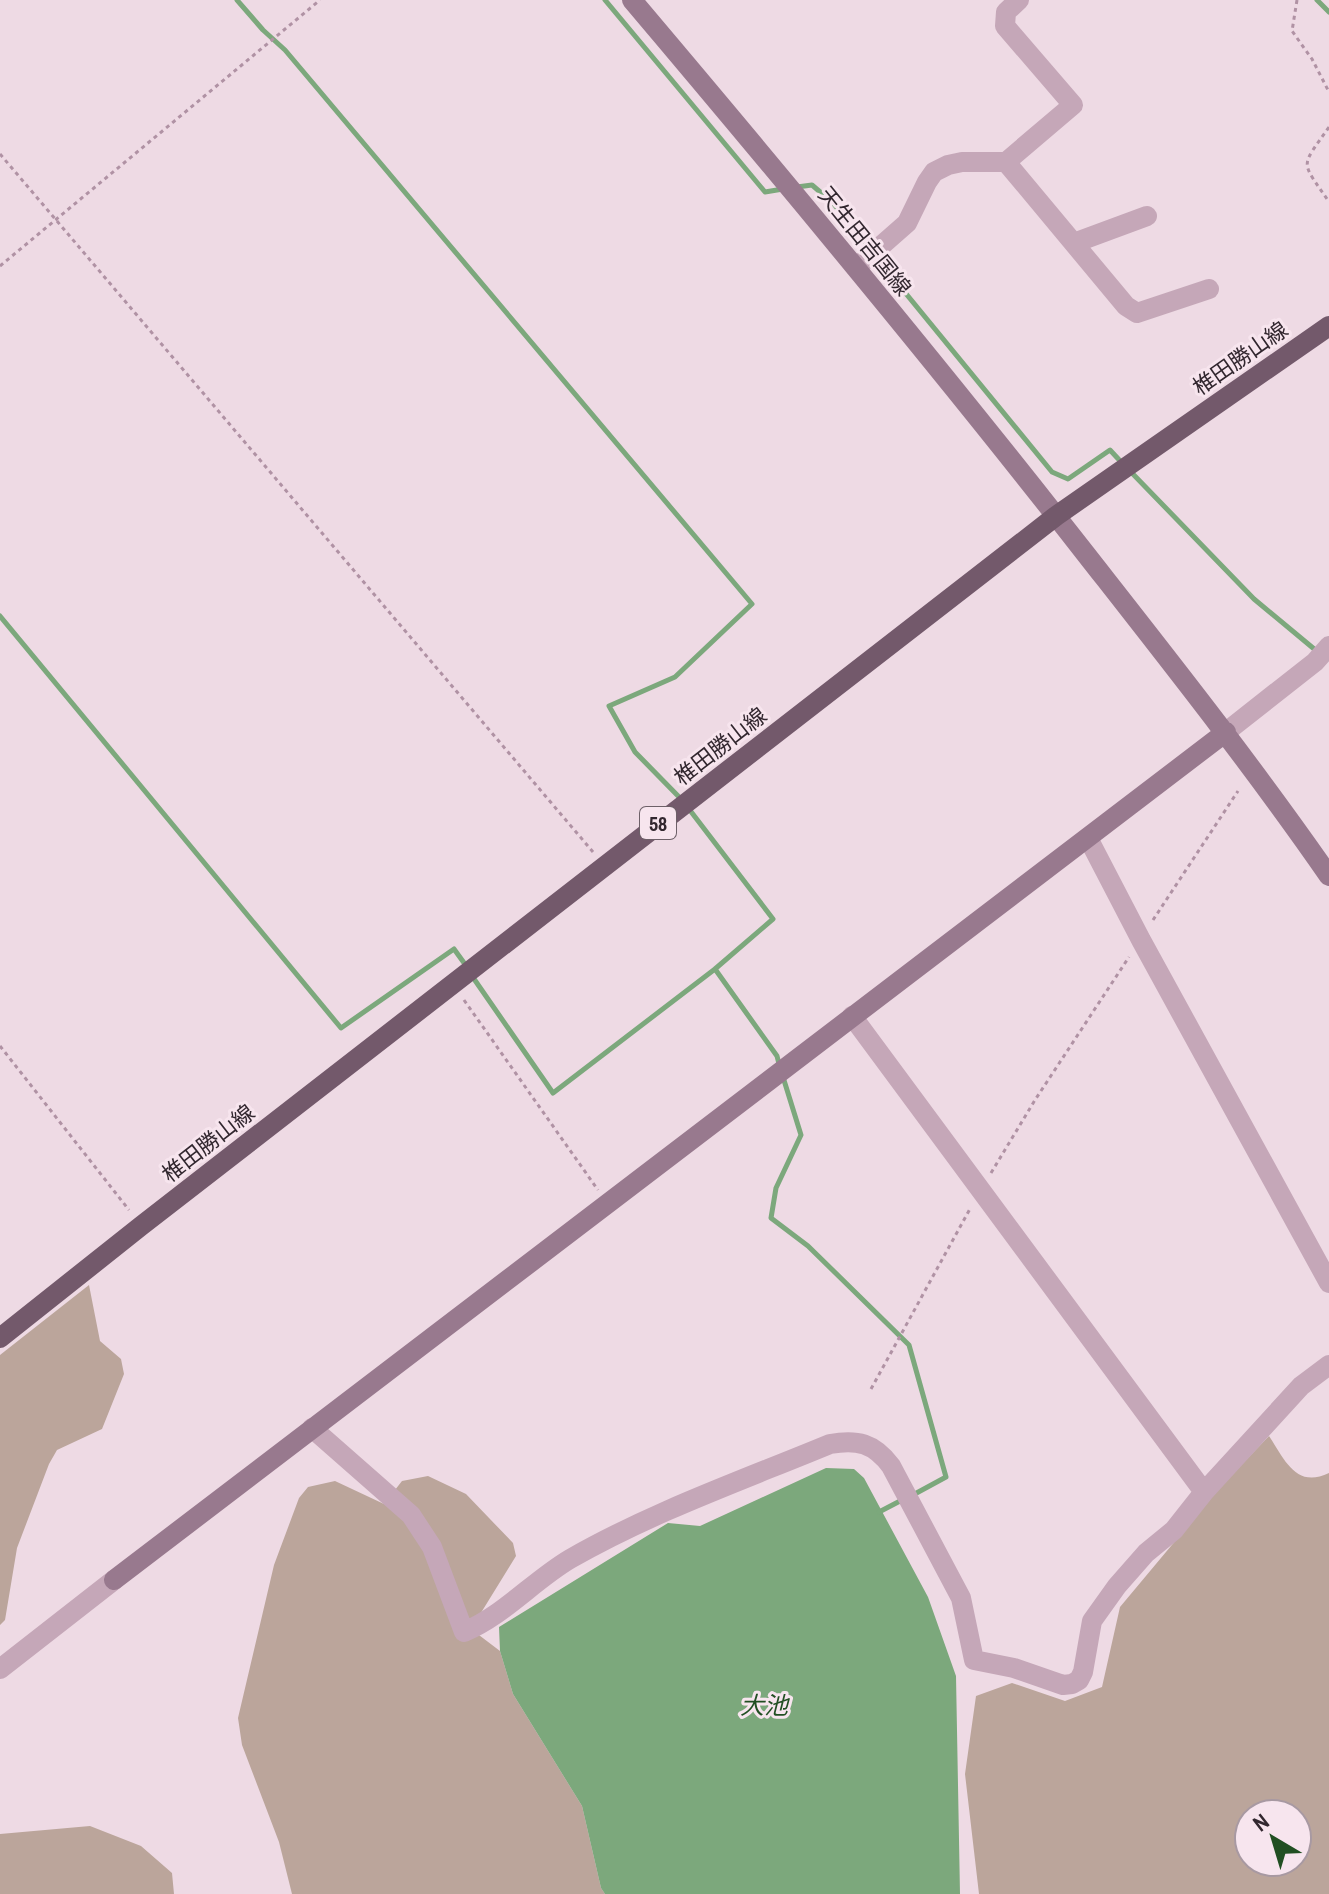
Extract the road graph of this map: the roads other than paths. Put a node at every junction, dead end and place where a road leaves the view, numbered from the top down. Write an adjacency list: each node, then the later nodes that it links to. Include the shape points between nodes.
1 (632, 0): 6 (street, 天生田吉国線)
2 (1019, 0): 3 (street, via 1006,12 1005,26 1073,105)
3 (1006, 162): 5 (street); 6 (street, via 962,162 934,172 907,223)
4 (1147, 216): 5 (street)
5 (1074, 243): 7 (street, via 1137,313)
6 (857, 267): 9 (street, 天生田吉国線)
7 (1209, 289)
8 (1329, 326): 9 (main road, 椎田勝山線 / 58)
9 (1056, 516): 11 (street, 天生田吉国線); 16 (main road, 椎田勝山線 / 58)
10 (1329, 646): 11 (street)
11 (1226, 732): 12 (street); 13 (street, 天生田吉国線)
12 (1088, 838): 14 (street); 15 (street)
13 (1329, 876)
14 (852, 1016): 18 (street); 19 (street)
15 (1329, 1283)
16 (0, 1338)
17 (1329, 1365): 19 (street, via 1301,1386)
18 (312, 1428): 19 (street, via 411,1515 432,1547 464,1632 488,1621 547,1574 618,1535 830,1444 867,1444 891,1466 947,1569 961,1598 974,1660 1063,1685 1079,1680 1083,1672 1088,1635 1099,1609); 20 (street)
19 (1204, 1492)
20 (0, 1669)

